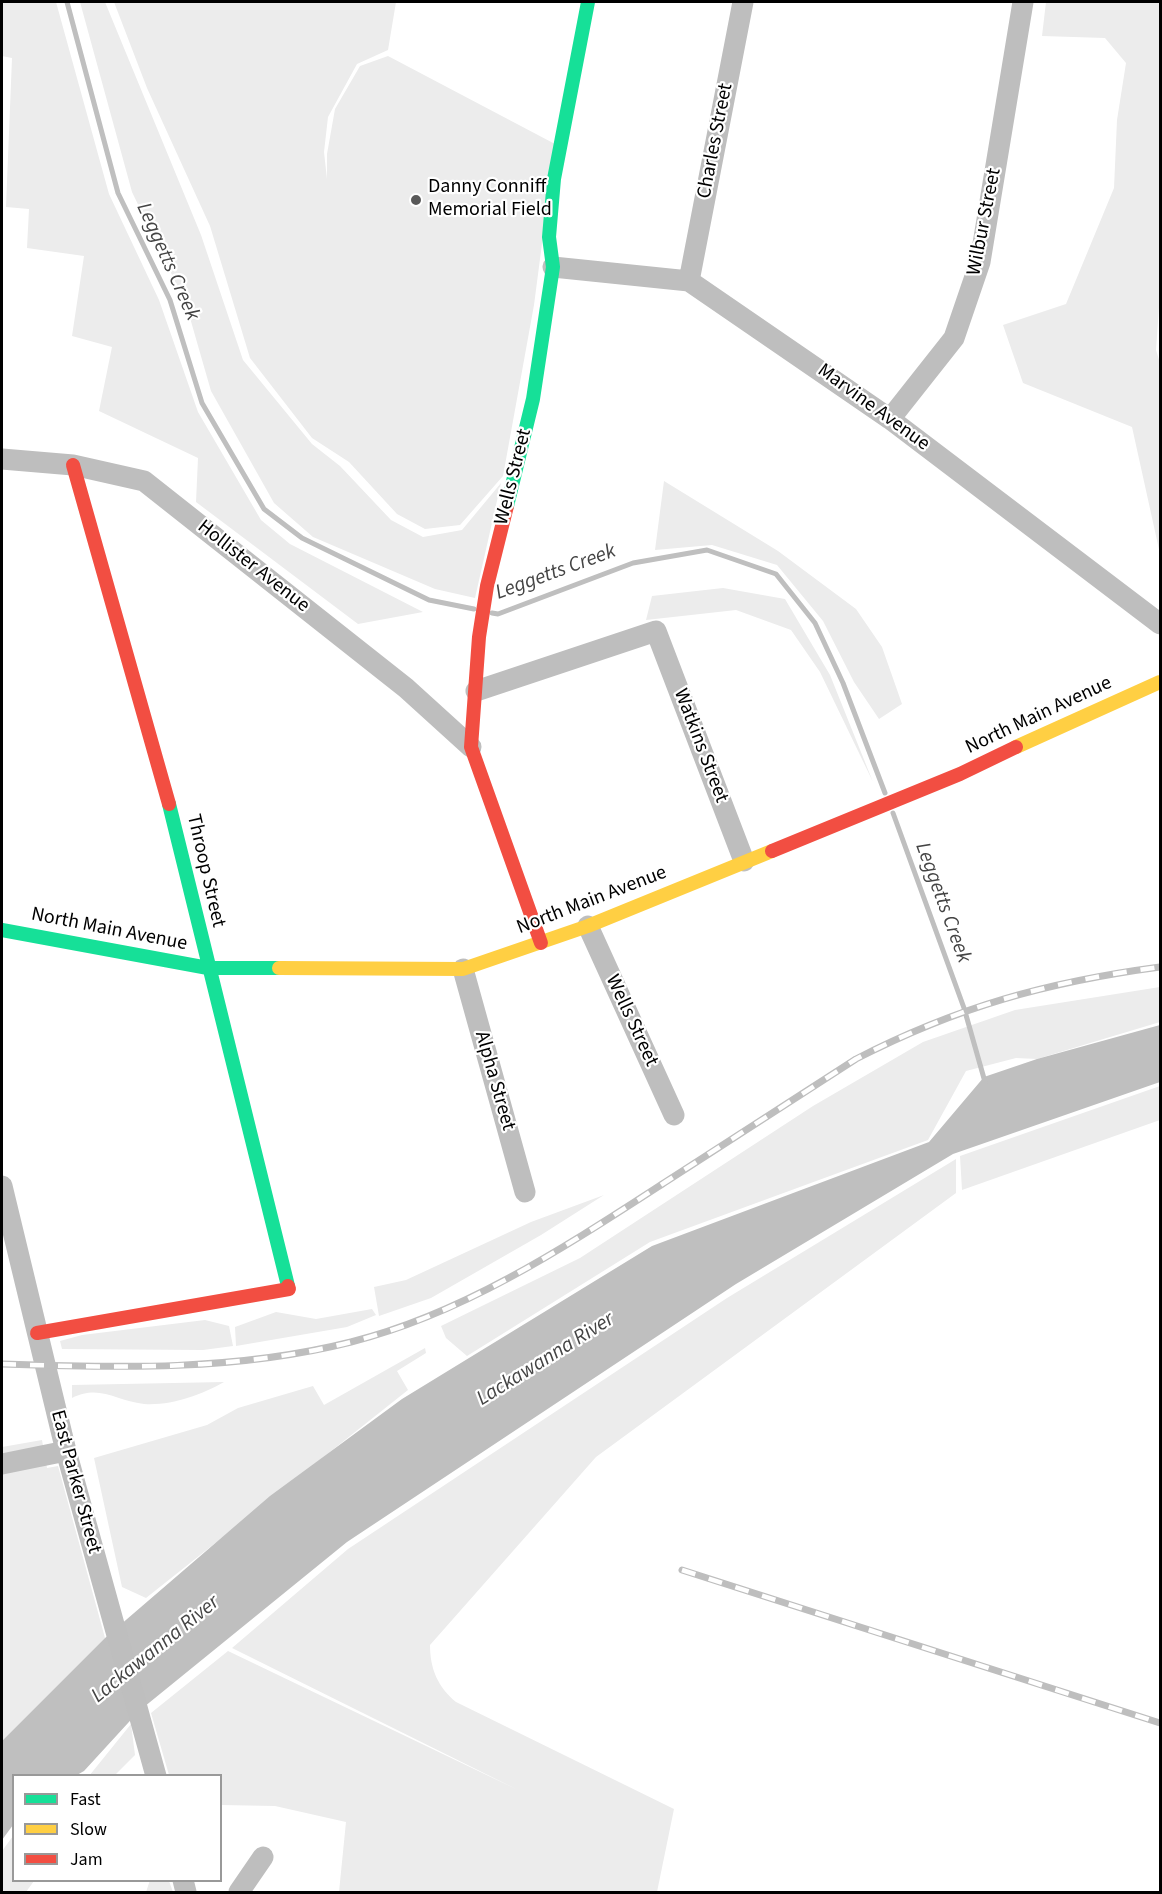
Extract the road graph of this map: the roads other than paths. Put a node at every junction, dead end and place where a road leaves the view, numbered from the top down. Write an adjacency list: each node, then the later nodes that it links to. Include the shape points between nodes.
1 (588, 2): 4 (street, Wells Street, via 554,179 549,237)
2 (743, 2): 5 (street, Charles Street)
3 (1023, 2): 6 (street, Wilbur Street, via 980,262 954,338)
4 (553, 267): 5 (street, Marvine Avenue); 11 (street, Wells Street, via 533,399 487,586)
5 (689, 281): 6 (street, Marvine Avenue)
6 (890, 419): 9 (street, Marvine Avenue)
7 (2, 459): 8 (street, Hollister Avenue)
8 (73, 465): 12 (street, Hollister Avenue, via 144,481 406,688); 17 (street, Throop Street, via 171,810)
9 (1161, 624)
10 (1161, 682): 13 (street, North Main Avenue, via 918,790)
11 (476, 691): 12 (street, Wells Street); 13 (street, Watkins Street, via 656,631)
12 (471, 747): 16 (street, Wells Street)
13 (744, 861): 14 (street, North Main Avenue)
14 (588, 926): 16 (street, North Main Avenue); 19 (street, Wells Street)
15 (2, 930): 17 (street, North Main Avenue)
16 (541, 943): 18 (street, North Main Avenue)
17 (208, 969): 18 (street, North Main Avenue); 24 (street, Throop Street, via 289,1289)
18 (463, 969): 21 (street, Alpha Street)
19 (674, 1115)
20 (2, 1186): 23 (street, East Parker Street)
21 (525, 1192)
22 (2, 1260): 23 (street)
23 (23, 1270): 24 (street, East Parker Street)
24 (37, 1333): 25 (street, East Parker Street)
25 (66, 1451): 26 (street); 27 (street, East Parker Street)
26 (2, 1464)
27 (155, 1774)
28 (263, 1857): 29 (street)
29 (239, 1893)

